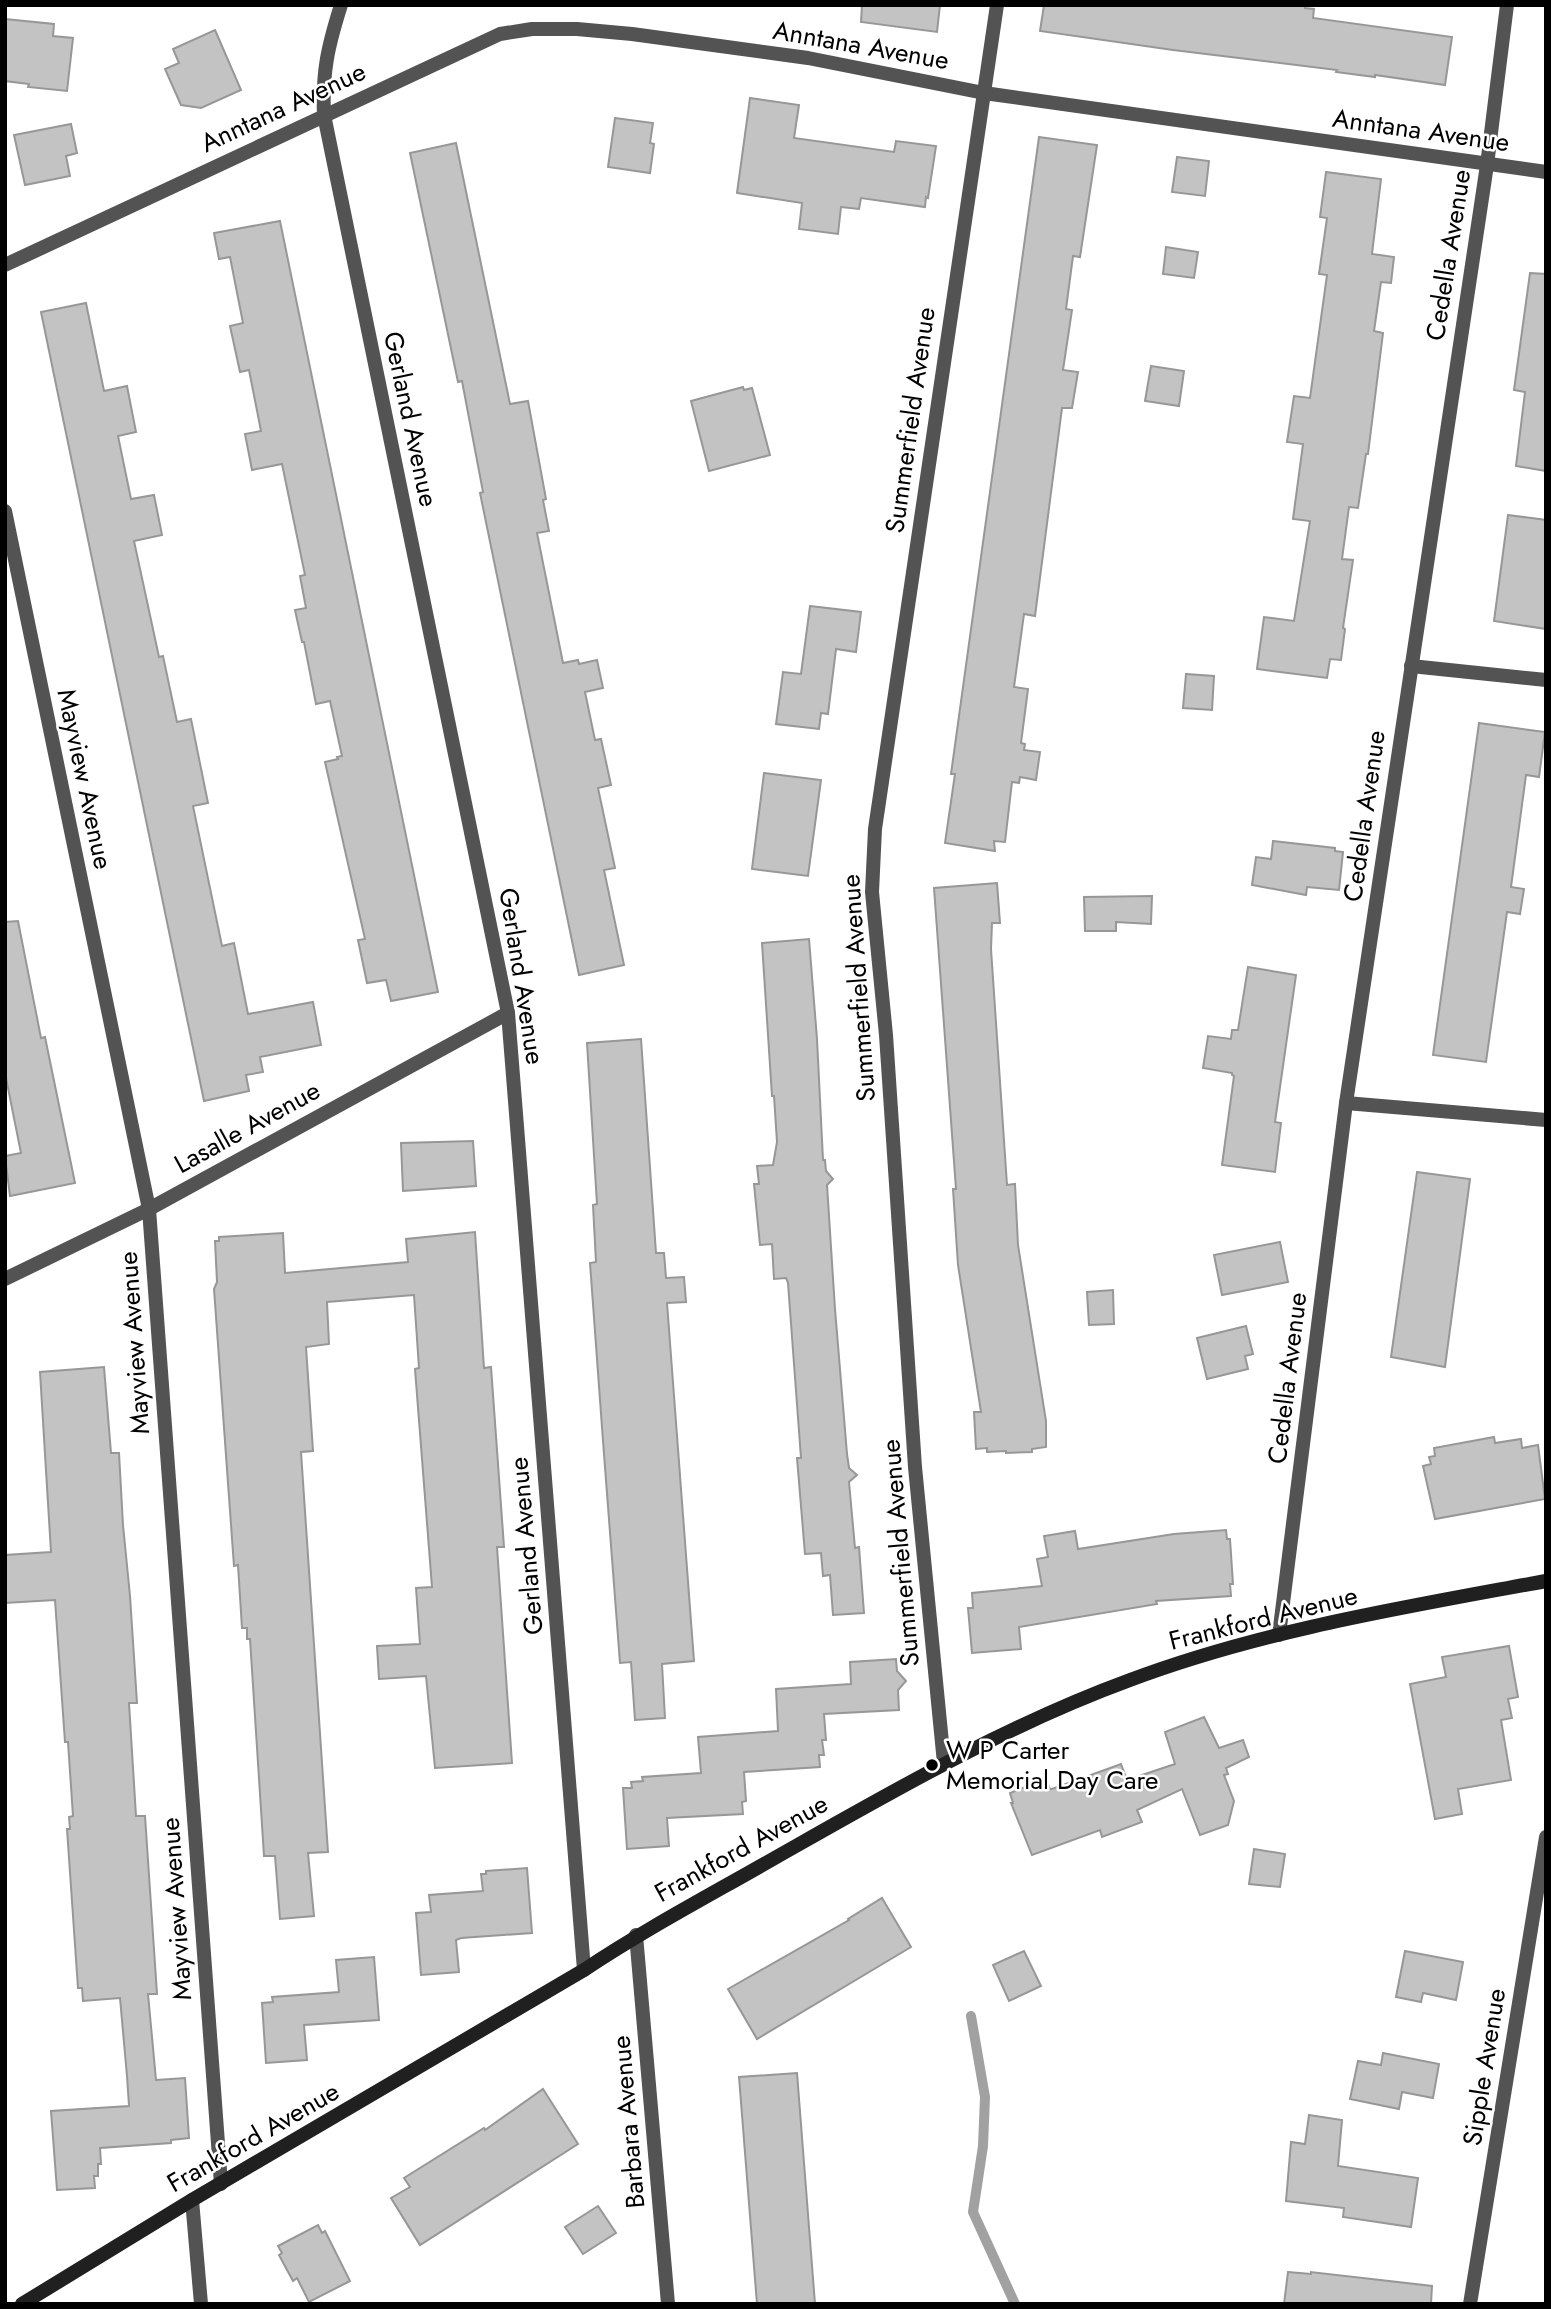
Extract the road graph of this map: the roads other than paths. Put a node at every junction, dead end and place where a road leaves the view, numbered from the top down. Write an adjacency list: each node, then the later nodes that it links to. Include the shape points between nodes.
1 (341, 5): 5 (street, Gerland Avenue, via 328,47)
2 (996, 5): 4 (street, Summerfield Avenue)
3 (1507, 5): 6 (street, Cedella Avenue)
4 (984, 93): 5 (street, Anntana Avenue, via 795,56 632,34 532,29 500,34); 6 (street, Anntana Avenue); 19 (street, Summerfield Avenue, via 875,829 872,892 915,1467)
5 (324, 115): 8 (street, Anntana Avenue); 12 (street, Gerland Avenue)
6 (1487, 165): 7 (street, Anntana Avenue); 10 (street, Cedella Avenue)
7 (1546, 172)
8 (5, 265)
9 (5, 511): 15 (street, Mayview Avenue)
10 (1411, 666): 11 (street); 13 (street, Cedella Avenue)
11 (1546, 680)
12 (508, 1013): 15 (street, Lasalle Avenue); 22 (street, Gerland Avenue)
13 (1346, 1103): 14 (street); 18 (street, Cedella Avenue)
14 (1546, 1121)
15 (149, 1209): 16 (street, Lasalle Avenue); 23 (street, Mayview Avenue)
16 (5, 1279)
17 (1546, 1581): 18 (street, Frankford Avenue)
18 (1279, 1635): 19 (street, Frankford Avenue, via 1129,1680)
19 (944, 1763): 21 (street, Frankford Avenue)
20 (1546, 1837): 28 (street, Sipple Avenue)
21 (636, 1936): 22 (street, Frankford Avenue); 27 (street, Barbara Avenue)
22 (584, 1970): 23 (street, Frankford Avenue)
23 (221, 2184): 24 (street, Frankford Avenue)
24 (192, 2200): 25 (street, Frankford Avenue); 26 (street)
25 (22, 2304)
26 (201, 2304)
27 (668, 2304)
28 (1470, 2304)

